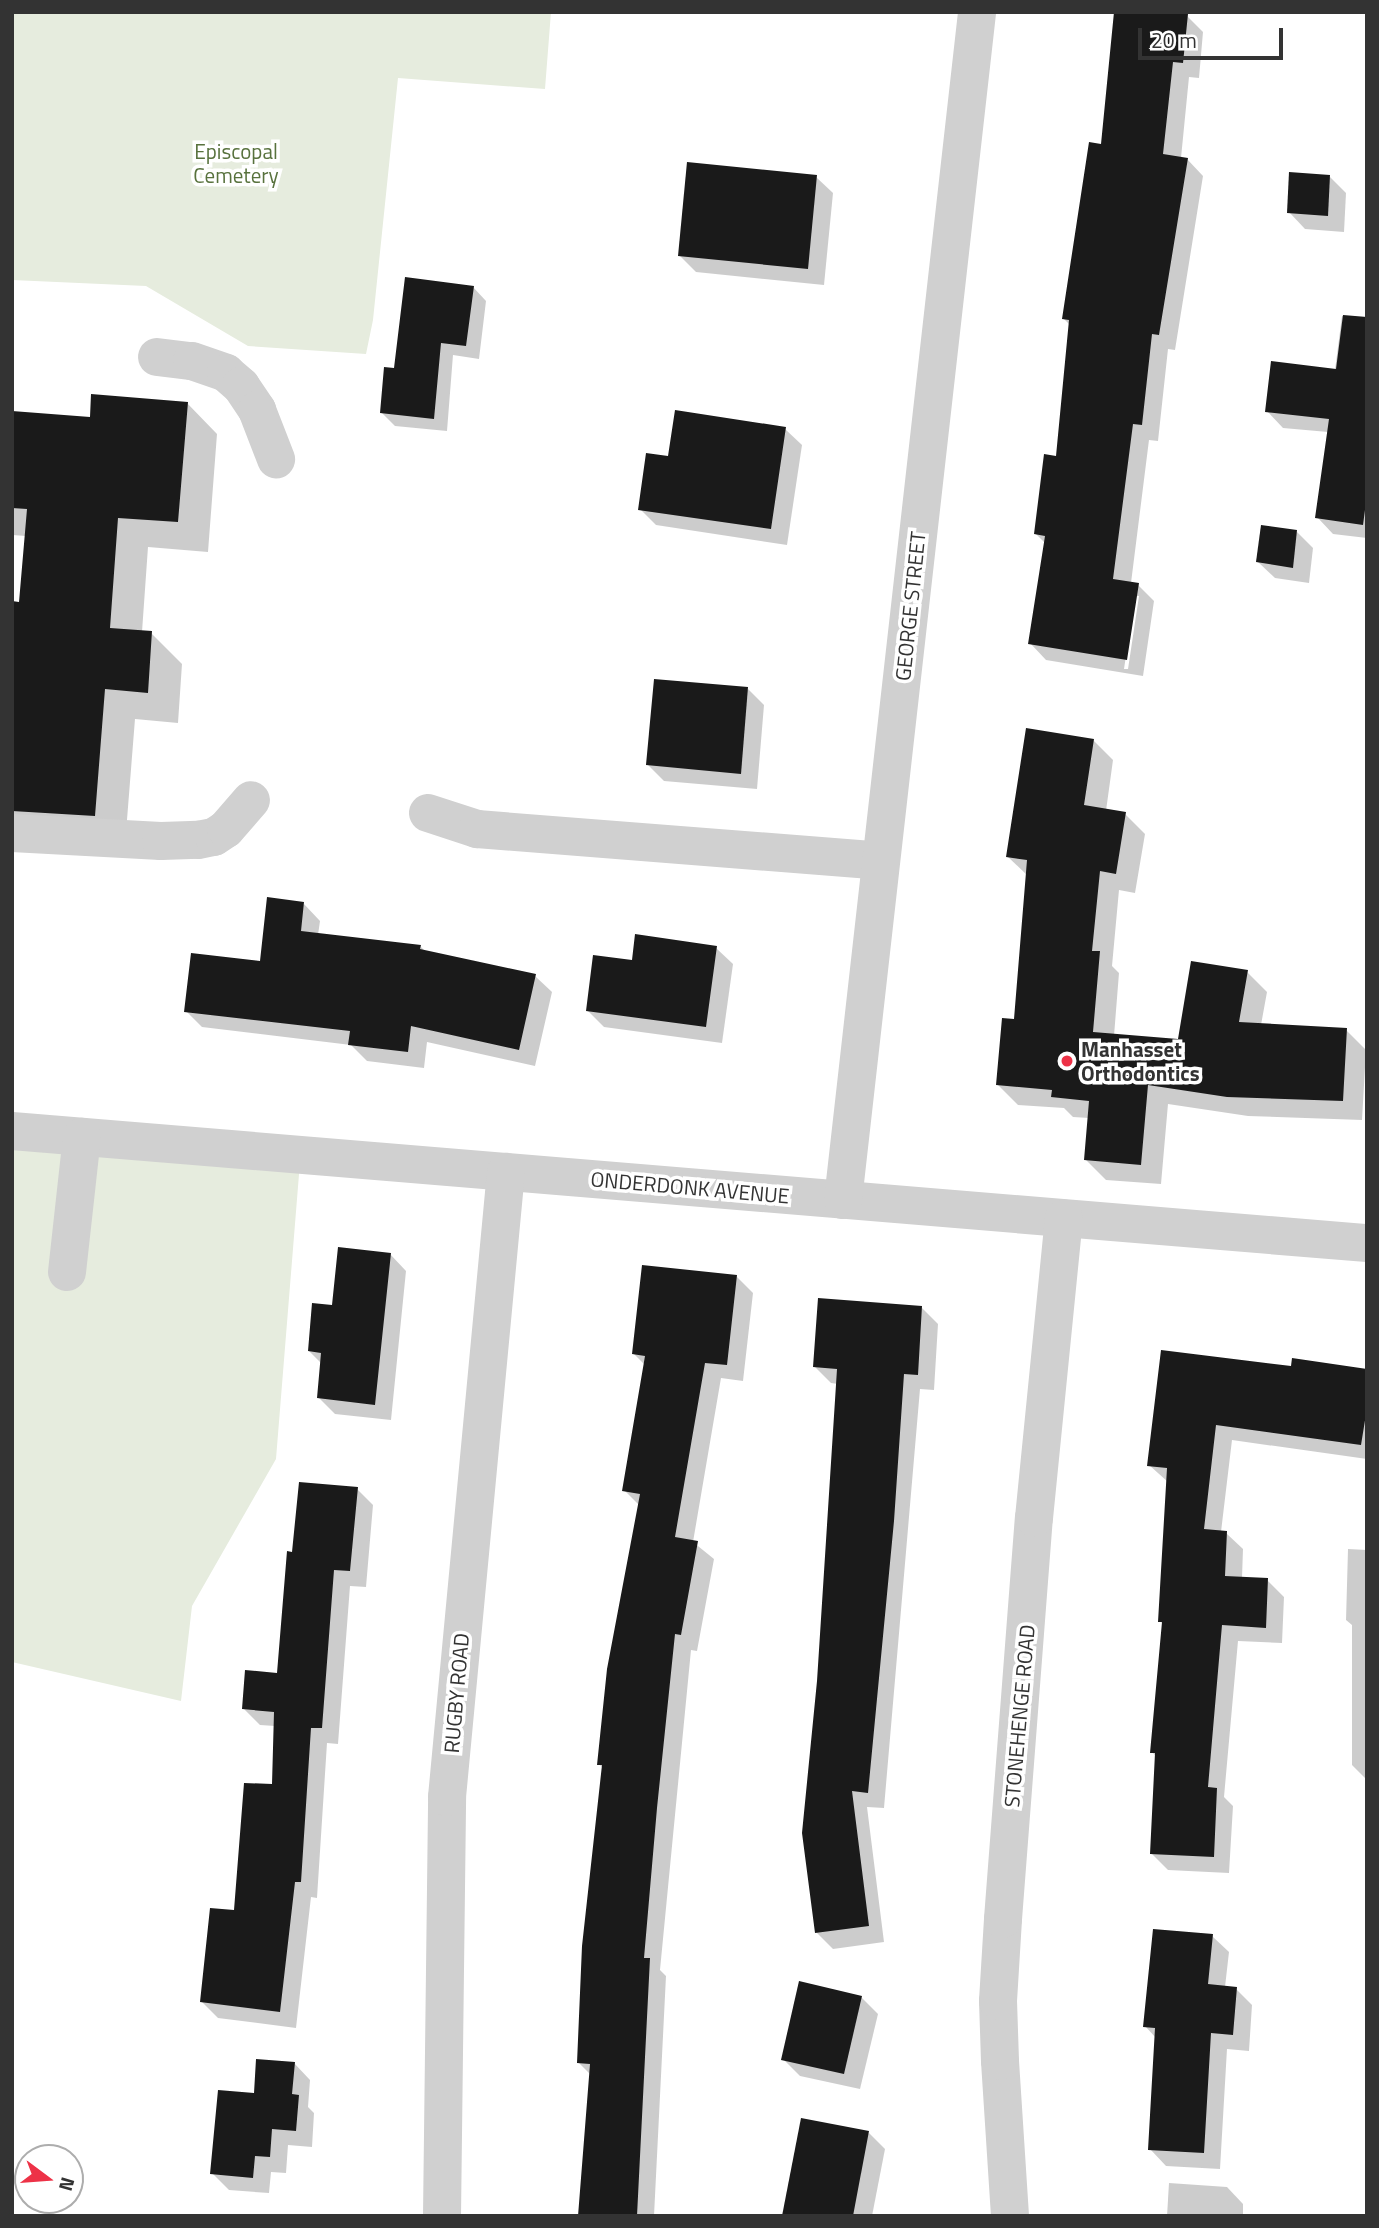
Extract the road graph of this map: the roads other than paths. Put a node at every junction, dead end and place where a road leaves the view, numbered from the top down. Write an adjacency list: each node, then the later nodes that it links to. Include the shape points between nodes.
1 (977, 12): 7 (street, GEORGE STREET)
2 (157, 357): 3 (street, via 192,361 226,373 257,411)
3 (276, 460)
4 (251, 800): 6 (street, via 226,829 198,840)
5 (428, 813): 7 (street, via 477,830)
6 (12, 833)
7 (881, 861): 11 (street, GEORGE STREET)
8 (12, 1132): 9 (street, ONDERDONK AVENUE)
9 (82, 1137): 10 (street, ONDERDONK AVENUE); 14 (street)
10 (506, 1172): 11 (street, ONDERDONK AVENUE); 15 (street, RUGBY ROAD, via 447,1797)
11 (843, 1200): 12 (street, ONDERDONK AVENUE)
12 (1064, 1218): 13 (street, ONDERDONK AVENUE); 16 (street, STONEHENGE ROAD, via 1034,1518 1001,1946 1000,2061)
13 (1367, 1243)
14 (66, 1272)
15 (442, 2216)
16 (1010, 2216)

